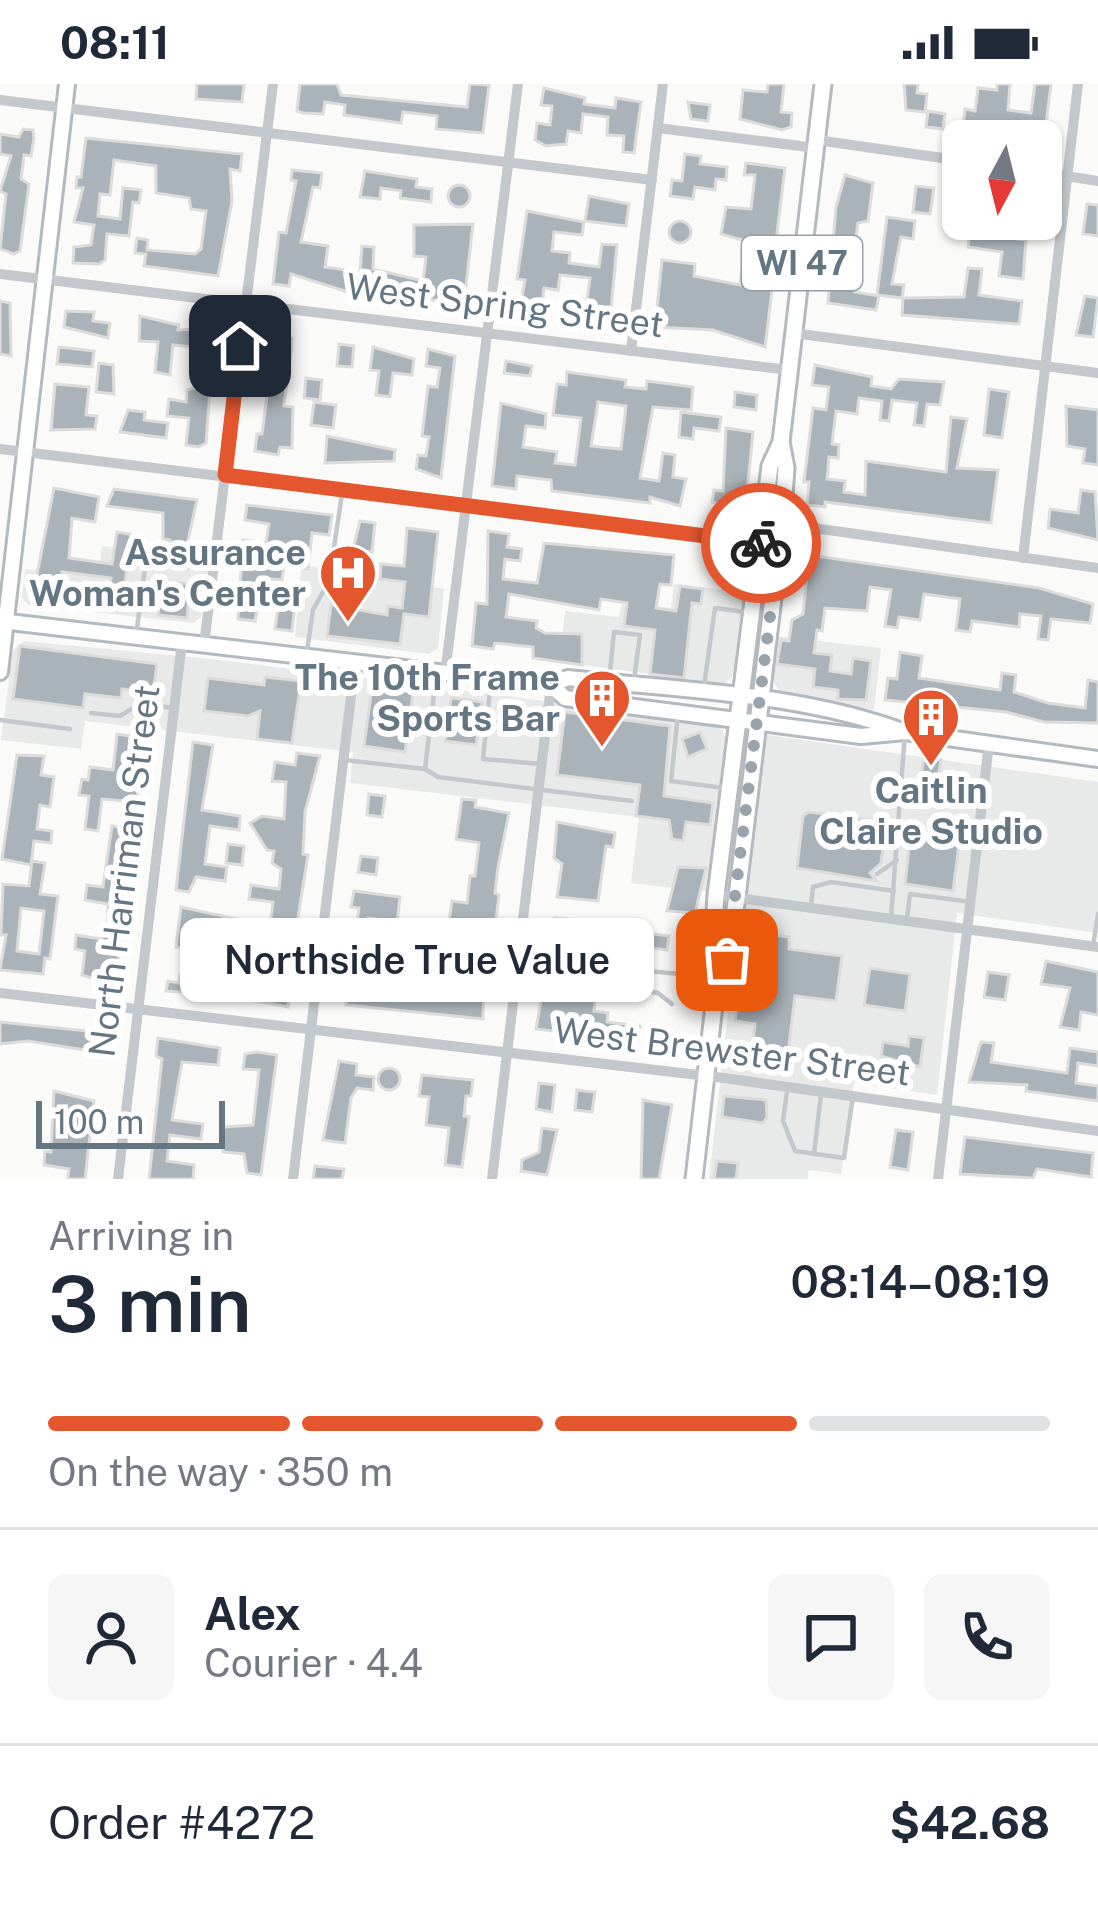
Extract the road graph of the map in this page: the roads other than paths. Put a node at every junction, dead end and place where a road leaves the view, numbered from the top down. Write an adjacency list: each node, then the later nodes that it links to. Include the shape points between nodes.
1 (67, 84): 8 (main road)
2 (273, 84): 10 (street)
3 (518, 84): 13 (street)
4 (664, 84): 9 (street)
5 (824, 84): 11 (main road, WI 47)
6 (1078, 84): 15 (street)
7 (0, 100): 8 (street)
8 (64, 109): 10 (street); 19 (main road)
9 (658, 128): 11 (street); 16 (street)
10 (267, 133): 13 (street); 20 (street)
11 (816, 144): 12 (street); 21 (main road, WI 47)
12 (942, 159)
13 (508, 162): 16 (street); 22 (street)
14 (1062, 175): 15 (street)
15 (1066, 176): 17 (street); 24 (street)
16 (652, 180): 23 (street)
17 (1098, 181)
18 (0, 274): 19 (street, West Spring Street)
19 (45, 280): 20 (street, West Spring Street); 29 (main road)
20 (245, 304): 22 (street, West Spring Street); 30 (street)
21 (794, 333): 24 (street); 25 (main road, WI 47)
22 (487, 334): 23 (street, West Spring Street); 32 (street)
23 (631, 351): 25 (street, West Spring Street)
24 (1044, 365): 26 (street); 37 (street)
25 (789, 370): 27 (main road, WI 47)
26 (1098, 373)
27 (781, 442): 33 (main road, WI 47); 34 (main road, WI 47)
28 (0, 448): 29 (street)
29 (26, 452): 30 (street); 41 (main road)
30 (225, 475): 31 (street); 39 (street)
31 (342, 490): 32 (street); 45 (lane)
32 (466, 506): 35 (street); 48 (street)
33 (763, 520): 34 (street); 35 (main road, WI 47)
34 (782, 523): 36 (main road, WI 47); 37 (street)
35 (760, 542): 36 (street); 40 (main road, WI 47)
36 (779, 545): 55 (main road, WI 47)
37 (1023, 558): 38 (street)
38 (1098, 568)
39 (213, 570): 42 (lane, via 145,568); 44 (street)
40 (751, 613): 53 (lane, via 715,608); 54 (main road, WI 47)
41 (3, 621): 42 (main road); 47 (main road)
42 (136, 637): 43 (main road)
43 (182, 642): 44 (main road); 56 (street, North Harriman Street)
44 (204, 644): 45 (main road)
45 (307, 657): 46 (main road)
46 (356, 663): 48 (main road); 68 (street)
47 (0, 672)
48 (441, 673): 49 (main road); 70 (lane)
49 (491, 678): 51 (main road); 61 (lane)
50 (609, 682): 51 (main road, via 568,678); 52 (main road); 52 (lane, via 614,632 640,635)
51 (551, 686): 57 (main road, via 565,698); 63 (street)
52 (634, 686): 53 (main road)
53 (702, 694): 54 (main road)
54 (740, 698): 55 (main road); 59 (main road, WI 47)
55 (760, 701): 62 (main road, WI 47); 65 (main road, via 862,716)
56 (174, 709): 58 (lane, via 140,704 120,716); 91 (street, North Harriman Street)
57 (678, 711): 59 (main road); 71 (lane, via 671,781)
58 (91, 713)
59 (738, 718): 62 (main road); 71 (main road, WI 47)
60 (0, 720): 64 (lane)
61 (486, 721): 63 (lane); 69 (lane, via 484,759)
62 (758, 721): 65 (main road, via 861,736); 80 (main road, WI 47)
63 (547, 728): 69 (street)
64 (70, 729)
65 (905, 732): 66 (main road); 74 (lane)
66 (989, 743): 67 (main road); 81 (street)
67 (1098, 759)
68 (344, 760): 70 (lane); 92 (street)
69 (542, 764): 72 (street)
70 (425, 769): 72 (lane, via 438,778)
71 (730, 788): 79 (main road, WI 47)
72 (539, 790): 73 (lane); 93 (street)
73 (632, 802)
74 (897, 860): 75 (lane); 78 (lane)
75 (877, 874)
76 (868, 880): 77 (lane)
77 (860, 885): 78 (lane); 82 (lane, via 813,886)
78 (894, 891): 84 (lane)
79 (716, 895): 80 (street); 88 (main road, WI 47)
80 (736, 897): 82 (street); 88 (main road, WI 47)
81 (971, 902): 85 (lane, via 910,894); 86 (street)
82 (811, 907): 84 (street)
83 (1098, 914): 87 (lane)
84 (891, 918): 85 (street)
85 (906, 920): 86 (street)
86 (968, 928): 87 (street); 98 (street)
87 (1096, 946)
88 (717, 981): 90 (lane, via 630,969 630,989); 94 (main road, WI 47)
89 (0, 993): 91 (street, West Brewster Street)
90 (672, 1004)
91 (137, 1009): 92 (street, West Brewster Street); 101 (street, North Harriman Street)
92 (310, 1029): 93 (street, West Brewster Street); 102 (street)
93 (507, 1054): 94 (street, West Brewster Street); 103 (street)
94 (707, 1076): 95 (street, West Brewster Street); 104 (main road, WI 47)
95 (788, 1087): 96 (street, West Brewster Street); 100 (lane, via 784,1121 795,1151)
96 (822, 1091): 97 (street, West Brewster Street); 100 (lane)
97 (853, 1096): 98 (street, West Brewster Street); 100 (lane, via 844,1158)
98 (946, 1109): 99 (street, West Brewster Street); 105 (street)
99 (1098, 1131)
100 (814, 1154)
101 (118, 1179)
102 (293, 1179)
103 (492, 1179)
104 (694, 1179)
105 (938, 1179)

